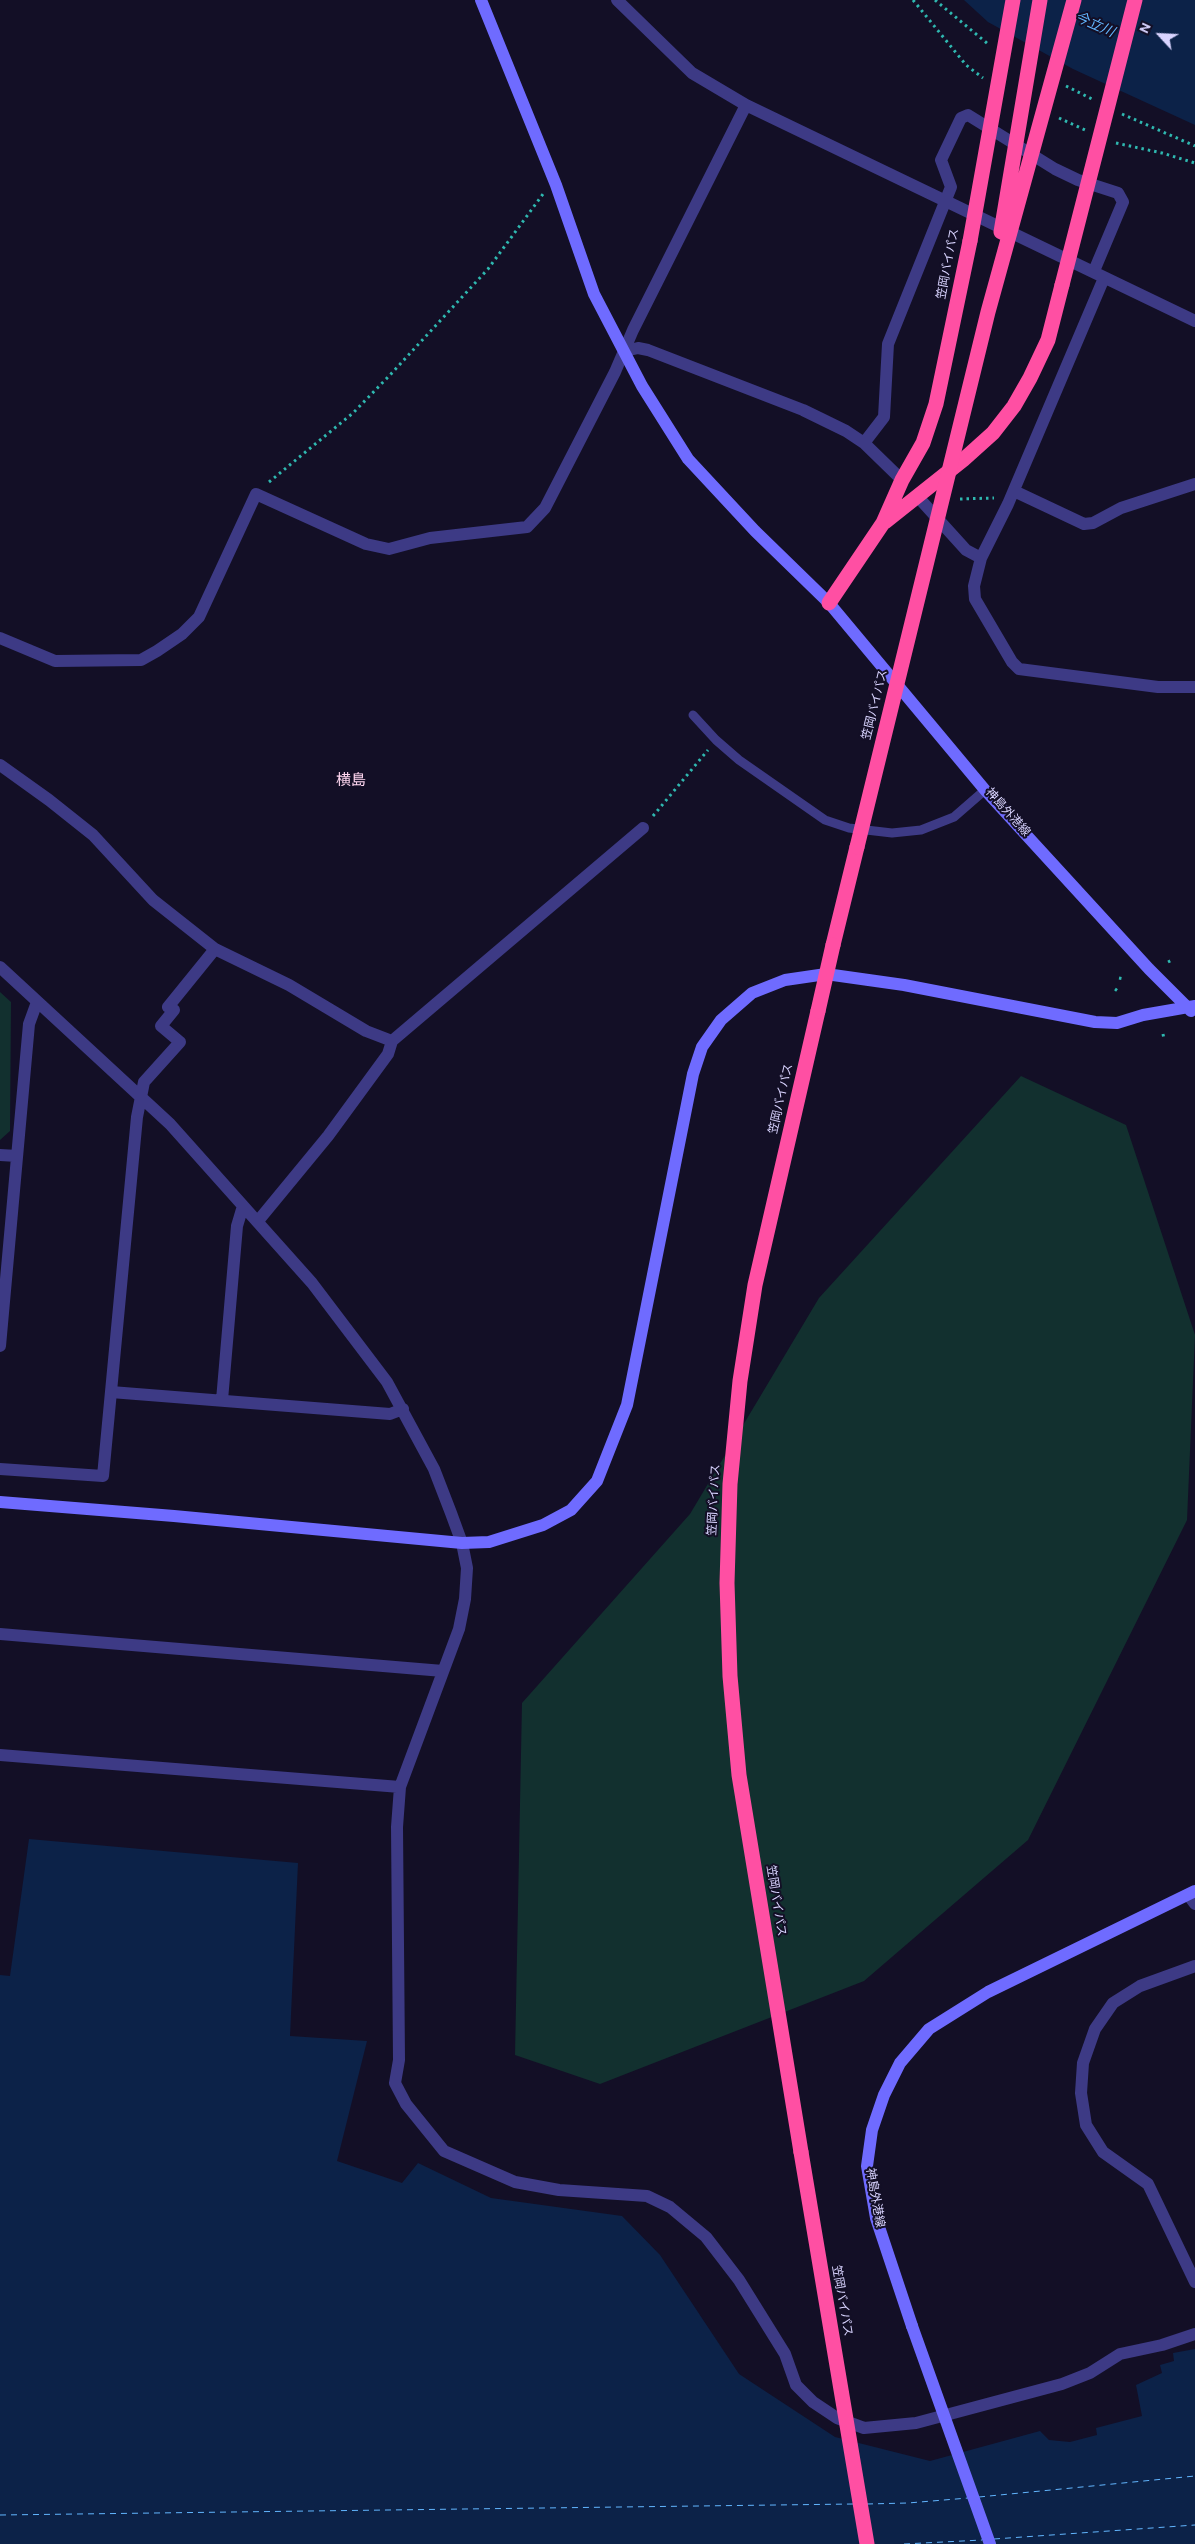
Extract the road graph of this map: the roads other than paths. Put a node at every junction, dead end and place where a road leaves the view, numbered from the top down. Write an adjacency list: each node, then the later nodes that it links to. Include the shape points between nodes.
1 (481, 0): 12 (street, 神島外港線, via 556,185 594,294)
2 (617, 0): 7 (street, via 692,73)
3 (1013, 0): 14 (highway, 笠岡バイパス, bridge, via 970,241 936,404 923,444)
4 (1040, 0): 10 (highway, bridge)
5 (1074, 0): 10 (highway, bridge)
6 (1135, 0): 17 (highway, 笠岡バイパス, bridge, via 1048,340 1014,406 993,433)
7 (746, 105): 8 (street); 12 (street, via 632,330)
8 (947, 201): 9 (street); 9 (street, via 951,187 941,160 961,118 968,116 1055,169 1118,193 1123,202); 13 (street, via 888,344 884,417)
9 (1099, 275): 11 (street); 16 (street)
10 (988, 312): 52 (highway, 笠岡バイパス, bridge, via 776,1188 740,1381 730,1484 727,1583 730,1676 739,1775)
11 (1195, 321)
12 (625, 351): 13 (street, via 648,350 794,406); 20 (street, 神島外港線, via 642,386 688,460); 21 (street, via 545,508 527,527 430,538 389,550 366,544 256,494 199,617 182,634 157,651 141,660 55,661)
13 (864, 443): 14 (street)
14 (902, 480): 18 (highway, 笠岡バイパス)
15 (1195, 484): 16 (street, via 1121,508 1084,524)
16 (1014, 491): 19 (street)
17 (918, 497): 18 (highway, 笠岡バイパス); 19 (street, via 966,550)
18 (883, 523): 20 (highway, 笠岡バイパス)
19 (981, 558): 22 (street, via 974,586 975,599 1018,669 1158,687)
20 (829, 603): 25 (street, 神島外港線)
21 (0, 638)
22 (1195, 687)
23 (693, 715): 25 (lane, via 738,760 825,820 849,828 892,832 921,830 954,816)
24 (0, 765): 27 (street, via 93,835 153,900)
25 (985, 790): 30 (street, 神島外港線, via 1149,969)
26 (643, 828): 31 (street)
27 (215, 949): 31 (street, via 288,984 366,1031); 32 (street, via 168,1007 174,1010 161,1026 180,1042 144,1082)
28 (0, 967): 29 (street)
29 (37, 1002): 32 (street); 34 (street, via 29,1024)
30 (1192, 1009): 43 (street, via 1143,1015 1117,1023 1095,1022 904,985 826,974 785,980 752,994 721,1020 702,1047 693,1074 627,1405 597,1481 571,1510 543,1525 489,1542)
31 (392, 1040): 36 (street, via 388,1054 328,1136)
32 (141, 1097): 35 (street, via 170,1124); 38 (street)
33 (0, 1155): 34 (street)
34 (17, 1156): 37 (street)
35 (243, 1206): 36 (street); 39 (street, via 237,1226)
36 (258, 1221): 40 (street, via 312,1283 387,1382)
37 (0, 1346)
38 (110, 1392): 39 (street); 41 (street, via 103,1476)
39 (222, 1400): 40 (street, via 390,1414)
40 (403, 1410): 43 (street, via 434,1469)
41 (0, 1469)
42 (0, 1502): 43 (street)
43 (462, 1543): 45 (street, via 467,1568 465,1600 459,1629)
44 (0, 1634): 45 (street)
45 (443, 1671): 47 (street)
46 (0, 1755): 47 (street)
47 (400, 1787): 51 (street, via 397,1827 399,2060 395,2083 406,2104 444,2151 515,2182 560,2190 647,2196 670,2207 706,2237 740,2280 785,2354 796,2385 813,2402 837,2418 864,2428 916,2423 1062,2384 1090,2373 1120,2354)
48 (1193, 1897): 53 (street, 神島外港線, bridge, via 988,1992 929,2029 900,2063 872,2130 868,2166 876,2218)
49 (1195, 1966): 50 (street, via 1140,1986 1113,2003 1095,2029 1083,2063 1081,2093 1086,2125 1103,2152 1148,2184)
50 (1195, 2282)
51 (1195, 2334)
52 (867, 2544)
53 (990, 2544)

